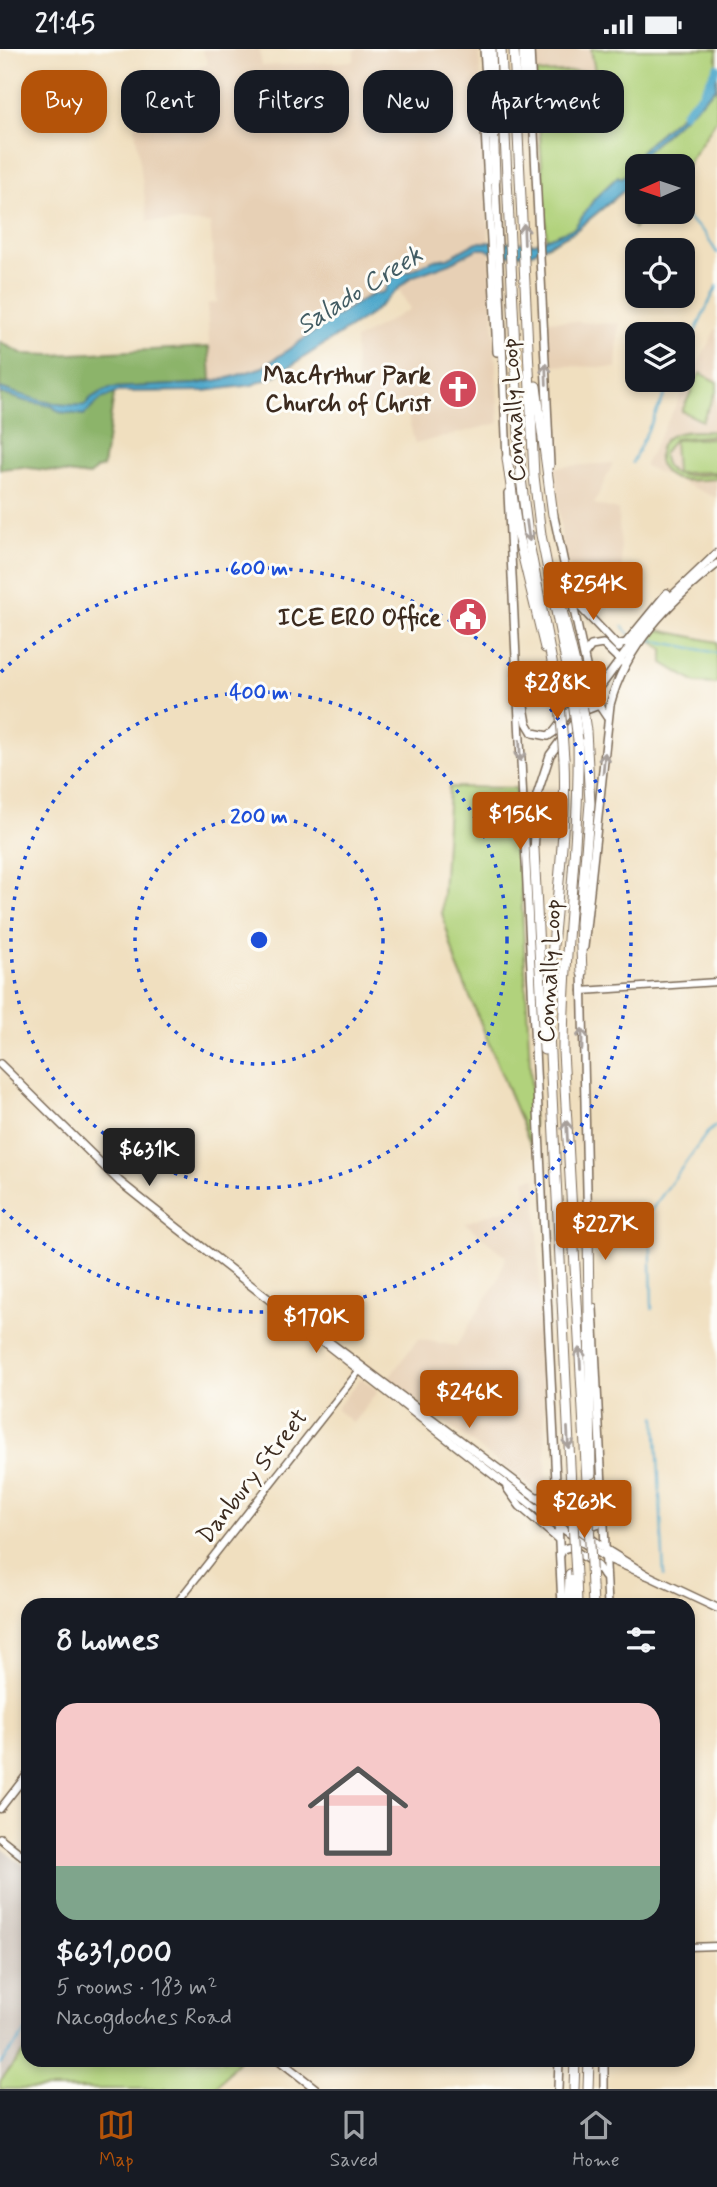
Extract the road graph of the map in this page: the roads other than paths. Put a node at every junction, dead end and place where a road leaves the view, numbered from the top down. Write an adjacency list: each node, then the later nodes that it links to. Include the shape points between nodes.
1 (484, 49): 7 (main road)
2 (491, 49): 11 (highway)
3 (501, 49): 25 (highway, Connally Loop, one-way to 25, via 523,500)
4 (514, 49): 10 (highway, Connally Loop)
5 (524, 49): 10 (highway, via 525,118)
6 (530, 49): 15 (main road, one-way to 6)
7 (485, 70)
8 (486, 133): 12 (main road)
9 (490, 133): 11 (main road)
10 (520, 137): 13 (highway, Connally Loop, one-way to 10)
11 (495, 180): 12 (main road)
12 (497, 297): 14 (main road)
13 (529, 341): 15 (highway); 18 (highway, Connally Loop, via 534,475)
14 (507, 458): 23 (main road); 25 (highway, via 523,563)
15 (553, 516): 20 (main road)
16 (717, 553): 19 (main road)
17 (717, 563): 24 (main road)
18 (548, 566): 30 (highway, bridge, via 569,632 586,731 590,803 580,923); 41 (highway, Connally Loop, one-way to 18, bridge, via 563,1051 563,997 580,793 578,740)
19 (682, 583): 21 (main road, via 659,600 626,643); 24 (main road)
20 (572, 597): 21 (main road); 22 (main road)
21 (617, 645): 24 (main road)
22 (585, 654): 23 (main road, via 587,686 548,736 534,733 527,723); 24 (main road, via 591,646 603,644)
23 (516, 658): 29 (main road, one-way to 29)
24 (624, 659): 26 (main road); 27 (main road)
25 (560, 703): 34 (highway, Connally Loop, bridge, via 564,835 548,995)
26 (580, 713): 27 (main road, via 599,705); 28 (main road, via 542,773)
27 (608, 721): 30 (main road, one-way to 27)
28 (534, 849): 29 (main road); 34 (highway, via 539,986)
29 (529, 958): 39 (main road)
30 (582, 973): 32 (main road)
31 (717, 982): 32 (street)
32 (582, 991): 35 (main road, one-way to 32)
33 (0, 1064): 36 (main road, via 120,1182)
34 (552, 1128): 50 (highway, Connally Loop, one-way to 50, bridge)
35 (588, 1230): 41 (highway, via 593,1434); 43 (main road)
36 (293, 1317): 37 (main road); 40 (main road)
37 (359, 1371): 38 (main road); 53 (street, Danbury Street)
38 (503, 1483): 44 (main road); 45 (main road, via 520,1506 554,1532)
39 (557, 1490): 40 (main road, via 547,1497); 42 (main road); 43 (main road, via 566,1509 591,1526)
40 (535, 1497): 42 (main road)
41 (588, 1500): 57 (highway, Connally Loop, bridge)
42 (559, 1515): 44 (main road); 46 (main road)
43 (604, 1518): 46 (main road)
44 (559, 1526): 45 (main road); 48 (main road)
45 (559, 1542): 47 (main road)
46 (606, 1549): 48 (main road); 51 (main road)
47 (559, 1557): 52 (main road, via 570,1547 597,1566); 54 (main road)
48 (606, 1558): 49 (main road); 52 (main road)
49 (627, 1569): 51 (main road); 52 (main road, via 615,1571)
50 (573, 1574): 55 (highway); 56 (highway, Connally Loop)
51 (647, 1575): 59 (main road)
52 (607, 1581): 58 (main road)
53 (181, 1598)
54 (562, 1598)
55 (570, 1598)
56 (576, 1598)
57 (593, 1598)
58 (608, 1598)
59 (717, 1608)
60 (21, 1782): 61 (street)
61 (0, 1808)
62 (0, 1838): 63 (main road)
63 (21, 1854)
64 (717, 1946): 65 (street)
65 (695, 1947)
66 (288, 2067): 71 (main road)
67 (559, 2067): 72 (main road)
68 (575, 2067): 73 (highway)
69 (589, 2067): 74 (highway)
70 (604, 2067): 75 (main road)
71 (316, 2089)
72 (558, 2089)
73 (574, 2089)
74 (588, 2089)
75 (604, 2089)

